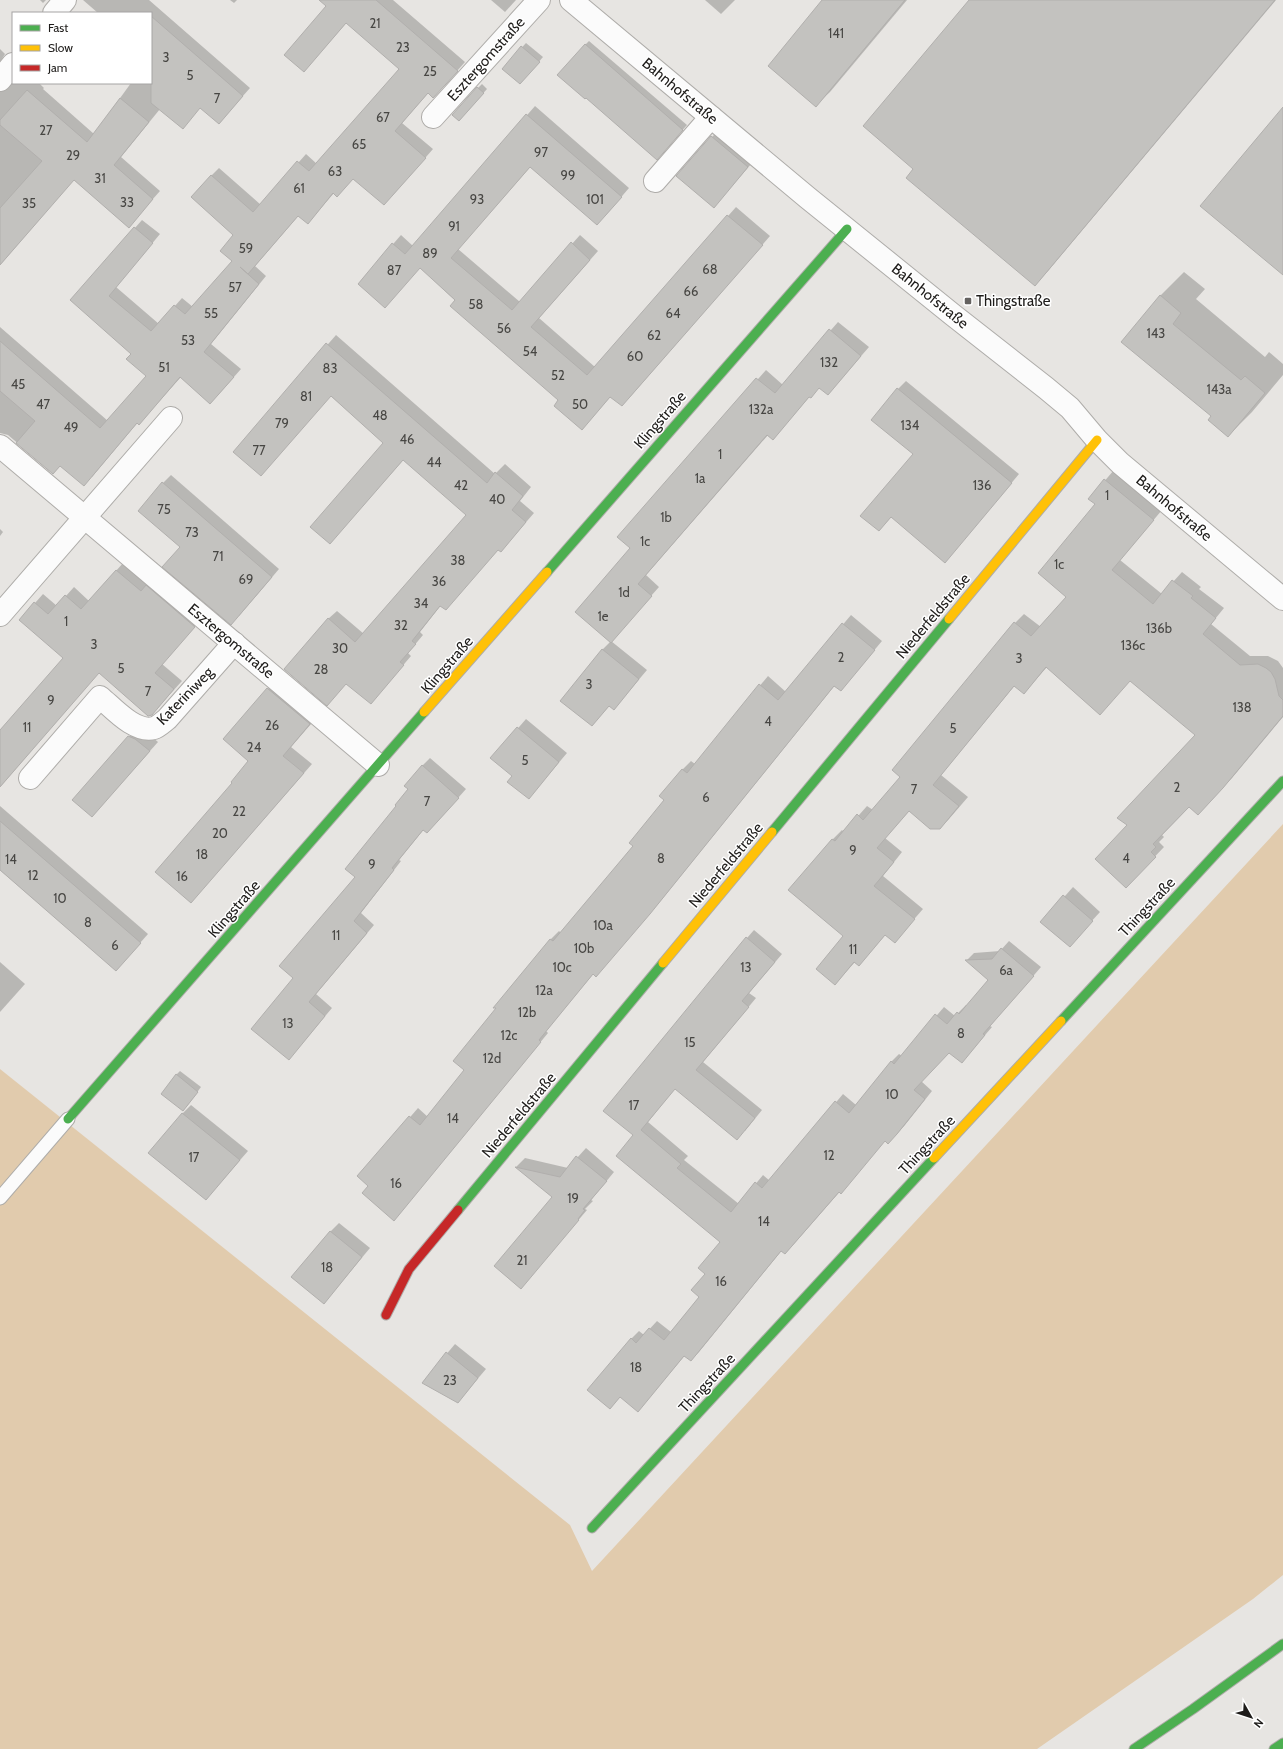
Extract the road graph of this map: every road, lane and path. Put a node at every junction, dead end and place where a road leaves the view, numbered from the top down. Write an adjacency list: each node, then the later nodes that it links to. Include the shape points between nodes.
1 (65, 0): 4 (street)
2 (539, 0): 7 (street, Esztergomstraße)
3 (571, 0): 8 (street, Bahnhofstraße)
4 (55, 12)
5 (12, 65): 6 (street)
6 (0, 80)
7 (433, 117)
8 (711, 117): 9 (street); 10 (street, Bahnhofstraße)
9 (655, 181)
10 (847, 229): 12 (street, Bahnhofstraße, via 1070,408); 18 (main road, Klingstraße)
11 (171, 418): 14 (street)
12 (1098, 440): 15 (street, Bahnhofstraße, via 1120,463); 23 (main road, Niederfeldstraße, via 409,1269)
13 (0, 446): 14 (street, Esztergomstraße)
14 (84, 517): 16 (street); 17 (street, Esztergomstraße)
15 (1283, 598)
16 (0, 614)
17 (234, 643): 18 (street, Esztergomstraße); 19 (street, Kateriniweg, via 167,719 155,728 144,729 135,726 100,697)
18 (378, 765): 21 (main road, Klingstraße)
19 (30, 778)
20 (1283, 781): 24 (main road, Thingstraße)
21 (68, 1119): 22 (lane)
22 (0, 1198)
23 (386, 1315)
24 (592, 1528)
25 (1283, 1644): 27 (main road)
26 (1283, 1743): 28 (main road)
27 (1134, 1749)
28 (1274, 1749)

